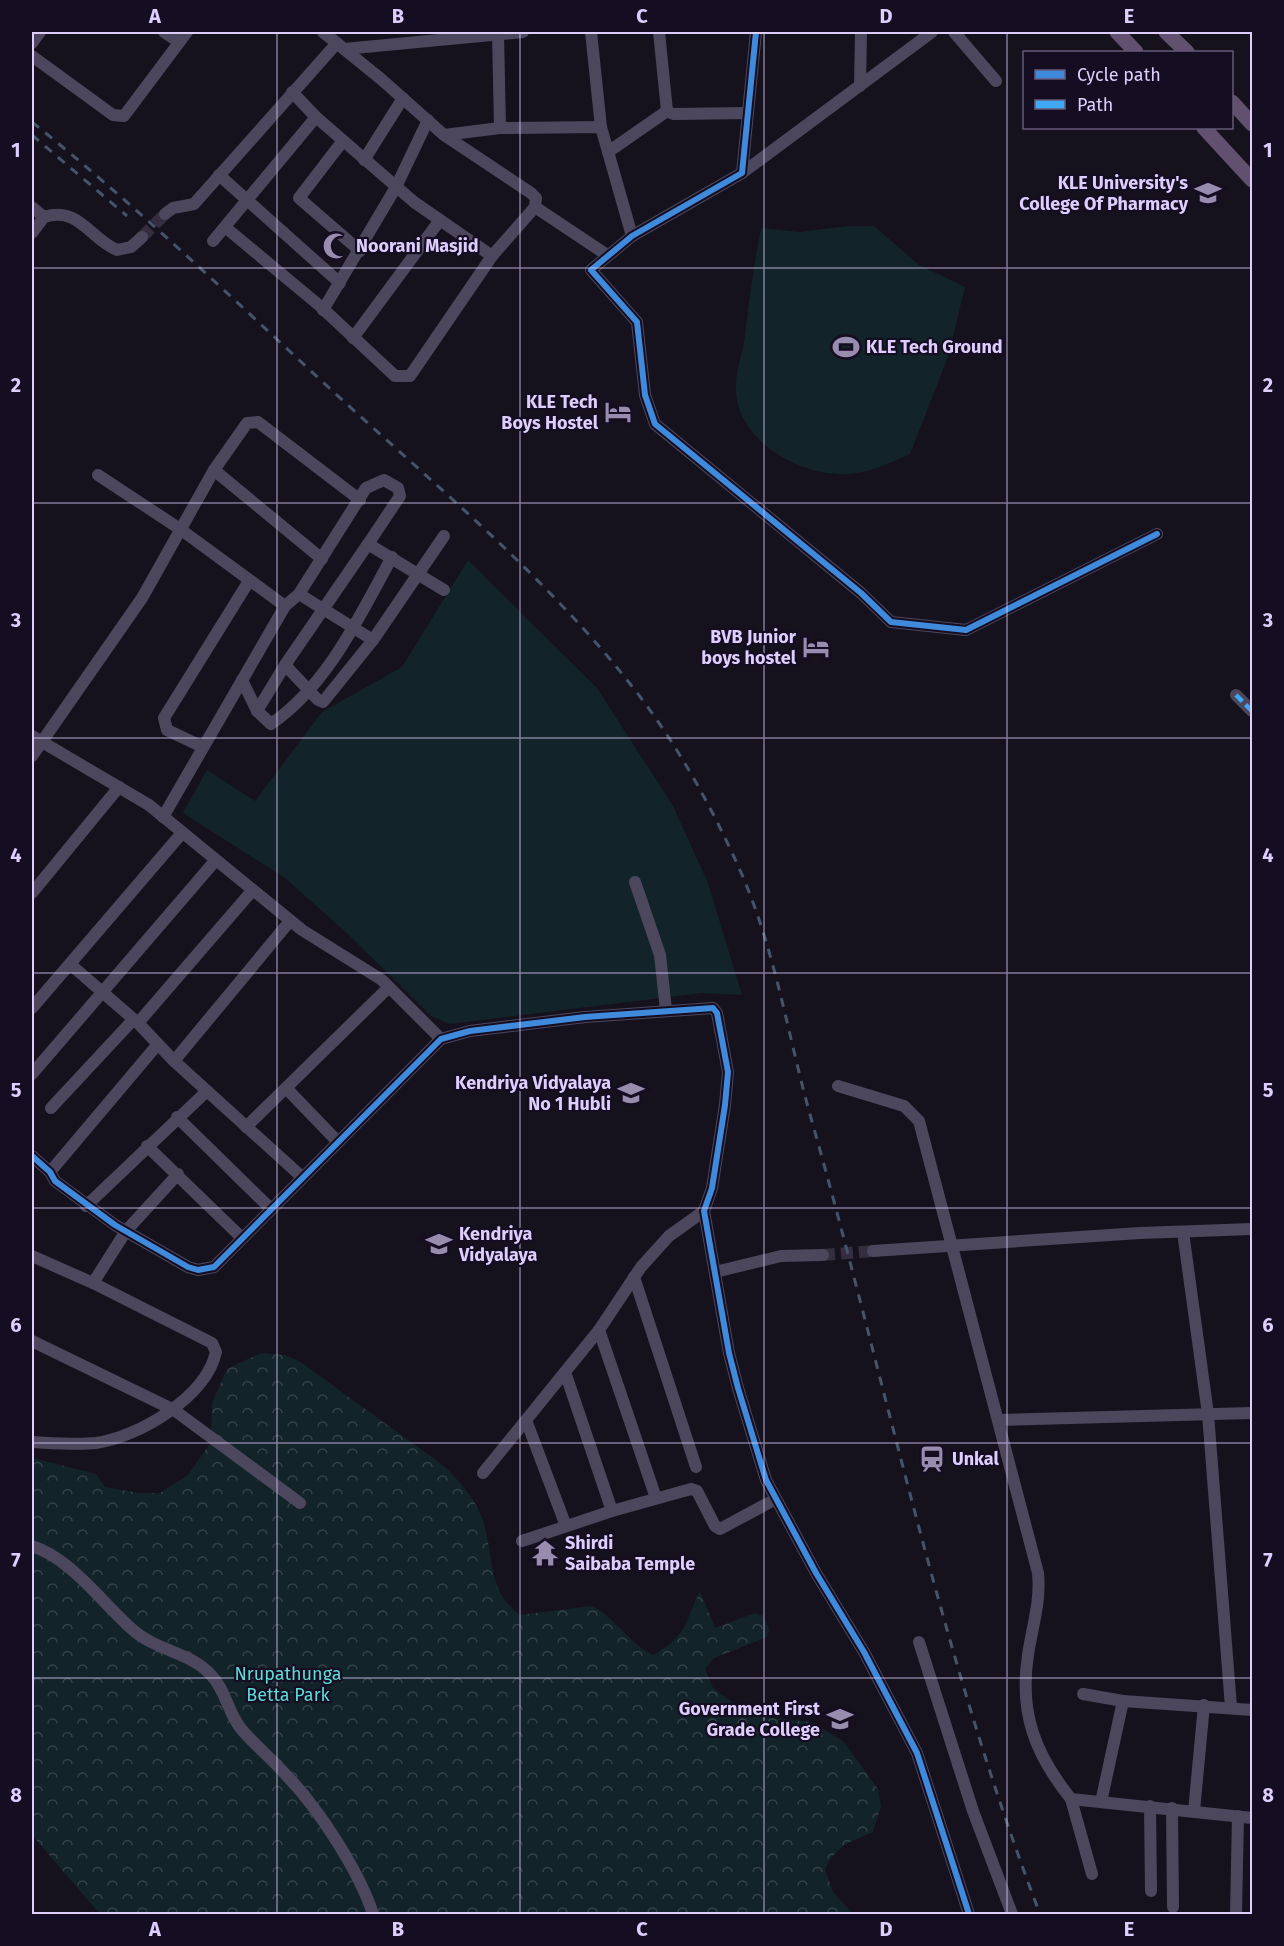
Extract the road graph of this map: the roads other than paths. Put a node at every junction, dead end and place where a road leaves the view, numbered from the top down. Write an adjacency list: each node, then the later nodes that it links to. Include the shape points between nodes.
1 (40, 32): 17 (street)
2 (164, 32): 16 (street)
3 (187, 32): 16 (street)
4 (323, 32): 18 (street)
5 (523, 32): 14 (street)
6 (591, 32): 32 (street)
7 (659, 32): 27 (street)
8 (756, 32): 28 (street)
9 (861, 32): 23 (street)
10 (932, 32): 23 (street)
11 (954, 32): 22 (street)
12 (1117, 32): 19 (main road)
13 (1166, 32): 20 (main road)
14 (498, 34): 15 (street); 33 (street)
15 (459, 35): 18 (street)
16 (178, 42): 21 (street, via 124,116 113,115)
17 (32, 43)
18 (340, 46): 24 (street); 25 (street)
19 (1135, 51)
20 (1186, 51)
21 (32, 56)
22 (996, 81)
23 (860, 86): 39 (street)
24 (292, 92): 30 (street); 40 (street)
25 (404, 98): 31 (street); 38 (street)
26 (1233, 103): 29 (main road)
27 (667, 111): 28 (street); 37 (street)
28 (748, 113): 39 (street)
29 (1249, 115)
30 (316, 117): 36 (street); 43 (street)
31 (428, 120): 35 (street); 42 (street)
32 (602, 127): 33 (street); 37 (street)
33 (500, 128): 35 (street)
34 (1205, 129): 41 (main road)
35 (444, 135): 45 (street, via 531,193 536,198)
36 (342, 142): 38 (street); 54 (street, via 299,198)
37 (608, 152): 51 (street)
38 (364, 160): 42 (street)
39 (742, 173): 51 (street)
40 (219, 176): 43 (street); 46 (street, via 194,204 173,208)
41 (1252, 180)
42 (396, 187): 48 (street); 54 (street)
43 (247, 200): 49 (street); 57 (street)
44 (32, 207): 47 (street)
45 (535, 207): 55 (street); 56 (street)
46 (165, 214)
47 (44, 217): 50 (street); 52 (street, via 53,214 75,218 105,243 121,250)
48 (440, 220): 56 (street); 59 (street)
49 (225, 227): 53 (street); 58 (street)
50 (32, 233)
51 (632, 236): 55 (street)
52 (142, 237)
53 (213, 242)
54 (360, 251): 57 (street)
55 (607, 255): 64 (street, via 591,270 637,322 645,395 655,424 891,622 966,630)
56 (492, 256): 59 (street, via 410,376 395,376)
57 (340, 283): 58 (street)
58 (323, 310): 59 (street)
59 (353, 338)
60 (214, 470): 62 (street, via 244,427 254,421); 63 (street); 68 (street)
61 (98, 476): 63 (street)
62 (360, 500): 66 (street, via 366,488 384,480 401,494); 68 (street)
63 (180, 529): 70 (street); 84 (street, via 142,598)
64 (1158, 534)
65 (444, 536): 69 (street)
66 (368, 544): 67 (street); 74 (street)
67 (392, 557): 69 (street); 75 (street)
68 (322, 559): 72 (street)
69 (420, 574): 71 (street); 76 (street)
70 (249, 581): 73 (street); 85 (street, via 164,718 167,730)
71 (444, 590)
72 (299, 594): 73 (street); 74 (street)
73 (285, 606): 78 (street)
74 (324, 610): 75 (street); 77 (street)
75 (353, 627): 76 (street); 79 (street)
76 (373, 640): 79 (street, via 324,701 319,702)
77 (285, 665): 79 (street); 81 (street)
78 (243, 680): 81 (street); 85 (street)
79 (309, 690): 81 (street, via 271,724)
80 (1236, 695): 82 (street)
81 (258, 711)
82 (1252, 711)
83 (32, 736): 84 (street)
84 (43, 742): 86 (street); 87 (street)
85 (203, 747): 88 (street)
86 (32, 756)
87 (118, 787): 88 (street); 93 (street)
88 (163, 817): 89 (street)
89 (182, 833): 90 (street); 95 (street)
90 (215, 861): 92 (street); 97 (street)
91 (635, 882): 99 (street, via 660,955)
92 (252, 891): 94 (street); 100 (street)
93 (32, 893)
94 (290, 921): 96 (street); 103 (street)
95 (70, 964): 97 (street); 98 (street)
96 (389, 987): 101 (street); 106 (street)
97 (102, 990): 100 (street); 104 (street)
98 (32, 1008)
99 (666, 1010): 101 (street, via 470,1031); 119 (street, via 713,1008 723,1038 728,1072 725,1105 712,1188)
100 (135, 1022): 102 (street); 108 (street)
101 (441, 1039): 111 (street)
102 (158, 1044): 103 (street); 114 (street)
103 (174, 1061): 107 (street)
104 (32, 1074)
105 (838, 1086): 124 (street, via 904,1106 916,1116)
106 (286, 1088): 110 (street); 111 (street)
107 (207, 1091): 109 (street); 110 (street)
108 (51, 1108)
109 (177, 1117): 112 (street); 118 (street)
110 (246, 1127): 116 (street)
111 (338, 1142): 116 (street)
112 (147, 1146): 115 (street); 117 (street)
113 (32, 1156): 114 (street)
114 (50, 1172): 117 (street, via 55,1181)
115 (178, 1174): 121 (street); 123 (street)
116 (302, 1177): 118 (street)
117 (86, 1206): 121 (street)
118 (270, 1208): 123 (street)
119 (704, 1211): 128 (street); 129 (street, via 669,1236)
120 (1252, 1229): 122 (street)
121 (126, 1231): 123 (street, via 198,1270 214,1267); 130 (street)
122 (1183, 1232): 124 (street); 136 (street)
123 (241, 1237)
124 (950, 1244): 125 (street); 138 (street)
125 (873, 1251)
126 (823, 1255): 128 (street, via 781,1256)
127 (32, 1256): 130 (street)
128 (715, 1272): 143 (street, via 729,1353 766,1480)
129 (634, 1277): 131 (street); 140 (street)
130 (93, 1283): 134 (street, via 215,1346 212,1362)
131 (599, 1330): 133 (street); 142 (street)
132 (32, 1341): 134 (street)
133 (565, 1372): 137 (street); 145 (street)
134 (174, 1410): 139 (street, via 112,1440); 144 (street)
135 (1252, 1413): 136 (street)
136 (1208, 1414): 138 (street); 153 (street)
137 (526, 1420): 141 (street); 146 (street)
138 (999, 1420): 155 (street, via 1040,1586 1028,1656 1027,1717 1052,1774)
139 (32, 1442)
140 (696, 1467)
141 (483, 1473)
142 (656, 1498): 143 (street, via 695,1490 720,1529); 145 (street)
143 (776, 1499): 166 (street, via 918,1753)
144 (300, 1503)
145 (612, 1511): 146 (street)
146 (566, 1526): 147 (street)
147 (522, 1542)
148 (32, 1546): 165 (street, via 70,1570 142,1638 187,1657 212,1675 230,1715 242,1731 289,1777 318,1814 364,1887)
149 (919, 1642): 167 (street, via 973,1811)
150 (1083, 1694): 151 (street)
151 (1123, 1701): 152 (street); 156 (street)
152 (1203, 1705): 153 (street); 159 (street)
153 (1231, 1707): 154 (street)
154 (1252, 1710)
155 (1071, 1799): 156 (street); 162 (street)
156 (1101, 1802): 157 (street)
157 (1150, 1806): 158 (street); 163 (street)
158 (1172, 1808): 159 (street); 164 (street)
159 (1194, 1811): 160 (street)
160 (1238, 1816): 161 (street); 168 (street)
161 (1252, 1818)
162 (1092, 1874)
163 (1151, 1891)
164 (1173, 1907)
165 (373, 1914)
166 (969, 1914)
167 (1012, 1914)
168 (1236, 1914)

